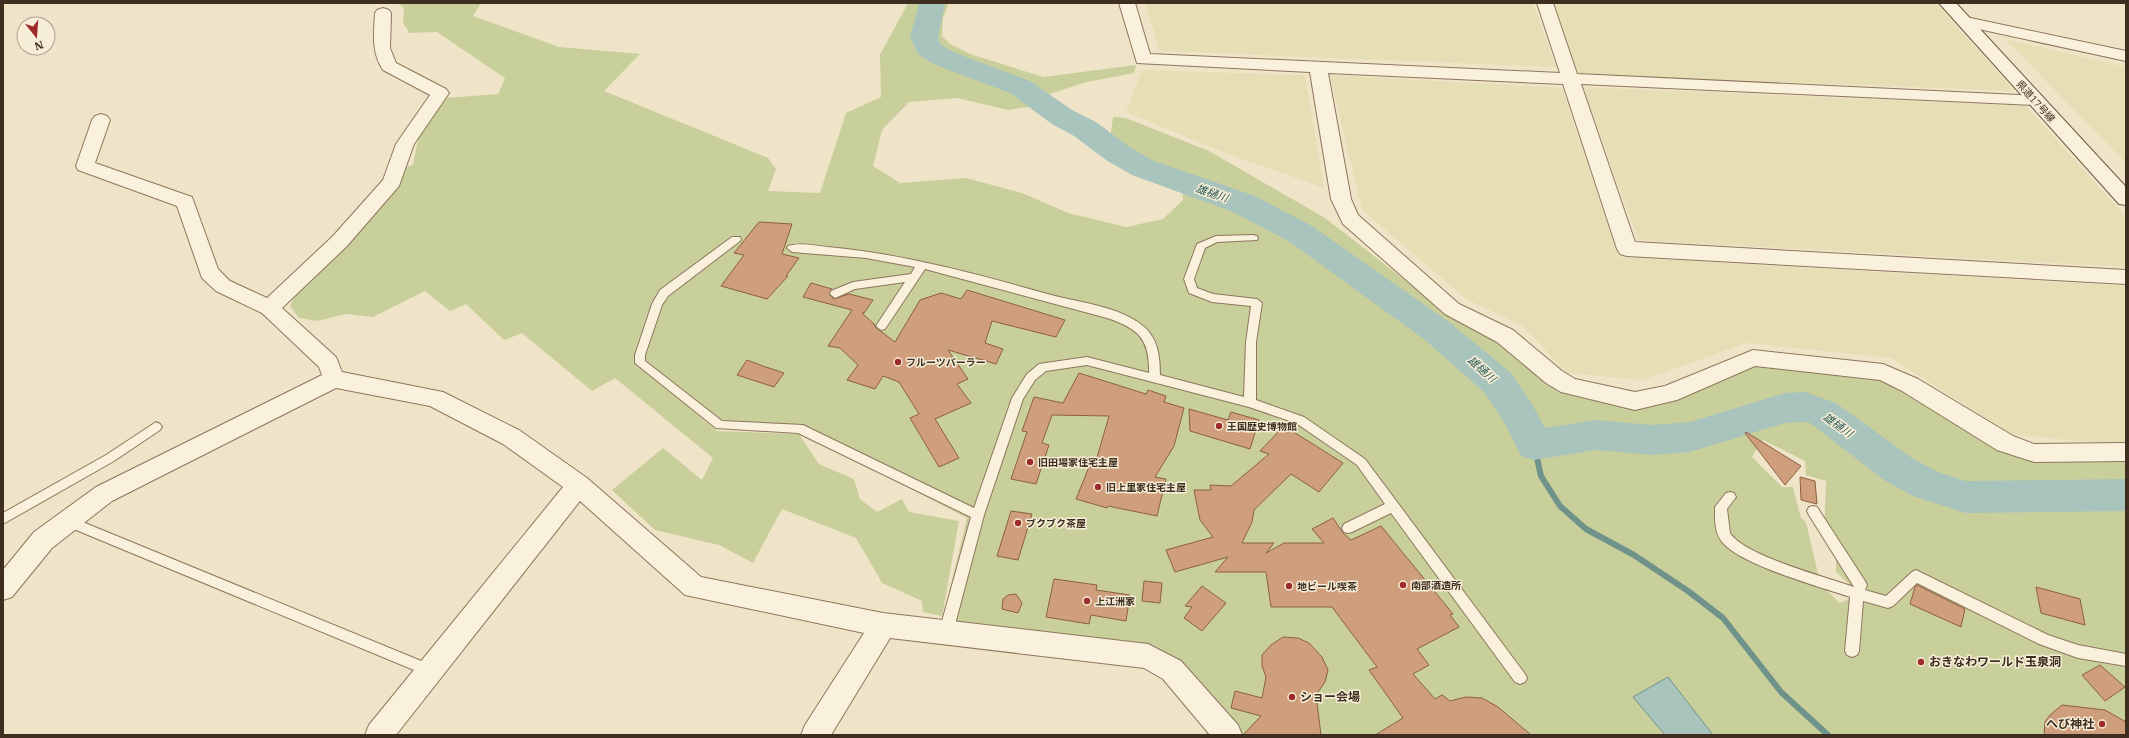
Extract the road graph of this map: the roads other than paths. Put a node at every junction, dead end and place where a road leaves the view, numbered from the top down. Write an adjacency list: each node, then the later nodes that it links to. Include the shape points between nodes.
1 (1127, 3): 7 (street, via 1143,59)
2 (1545, 3): 8 (street)
3 (1947, 3): 5 (street, 県道17号線)
4 (383, 13): 19 (street, via 382,48 389,66 440,93 405,144 392,182 340,241)
5 (1966, 22): 6 (street); 9 (street, 県道17号線)
6 (2126, 56)
7 (1318, 66): 8 (street); 25 (street, via 1341,199 1350,219 1452,309 1505,336 1554,377 1569,386 1635,401 1669,394 1753,358 1883,372 1910,385 2005,443 2034,453)
8 (1570, 78): 9 (street); 17 (street, via 1627,249)
9 (2035, 100): 11 (street, 県道17号線)
10 (101, 120): 19 (street, via 85,166 185,202 208,273 223,286)
11 (2126, 199)
12 (1253, 238): 23 (lane, via 1216,239 1201,246 1189,279 1193,290 1212,298 1257,303 1251,342)
13 (736, 239): 30 (lane, via 664,293 657,304 640,355 640,363 720,425 799,428)
14 (792, 248): 15 (lane, via 866,254)
15 (922, 265): 16 (lane); 21 (lane, via 972,275 1117,317 1140,329 1151,342 1156,359)
16 (914, 277): 18 (lane, via 852,286); 20 (lane)
17 (2126, 277)
18 (835, 294)
19 (269, 308): 22 (street, via 328,363)
20 (881, 326)
21 (1154, 377): 23 (lane); 30 (lane, via 1087,361 1043,367 1031,377 1018,398)
22 (334, 379): 26 (street, via 435,398 511,437); 32 (street, via 104,494)
23 (1250, 403): 28 (lane, via 1300,420 1361,462)
24 (156, 427): 31 (lane, via 110,458)
25 (2126, 452)
26 (579, 485): 36 (street, via 694,587); 40 (street)
27 (1730, 497): 35 (lane, via 1721,506 1722,530 1728,540 1747,554)
28 (1394, 506): 33 (lane); 41 (lane)
29 (1813, 511): 35 (lane, via 1861,585)
30 (978, 515): 37 (lane)
31 (3, 519)
32 (68, 521): 34 (street, via 43,540); 40 (lane)
33 (1348, 528)
34 (3, 589)
35 (1857, 594): 38 (lane); 39 (lane, via 1888,602 1916,576 1971,602 1995,618 2064,647)
36 (883, 625): 37 (street); 43 (street)
37 (946, 632): 44 (street, via 1148,656 1172,670)
38 (1852, 651)
39 (2126, 660)
40 (431, 671): 42 (street)
41 (1520, 678)
42 (380, 735)
43 (815, 735)
44 (1227, 735)

